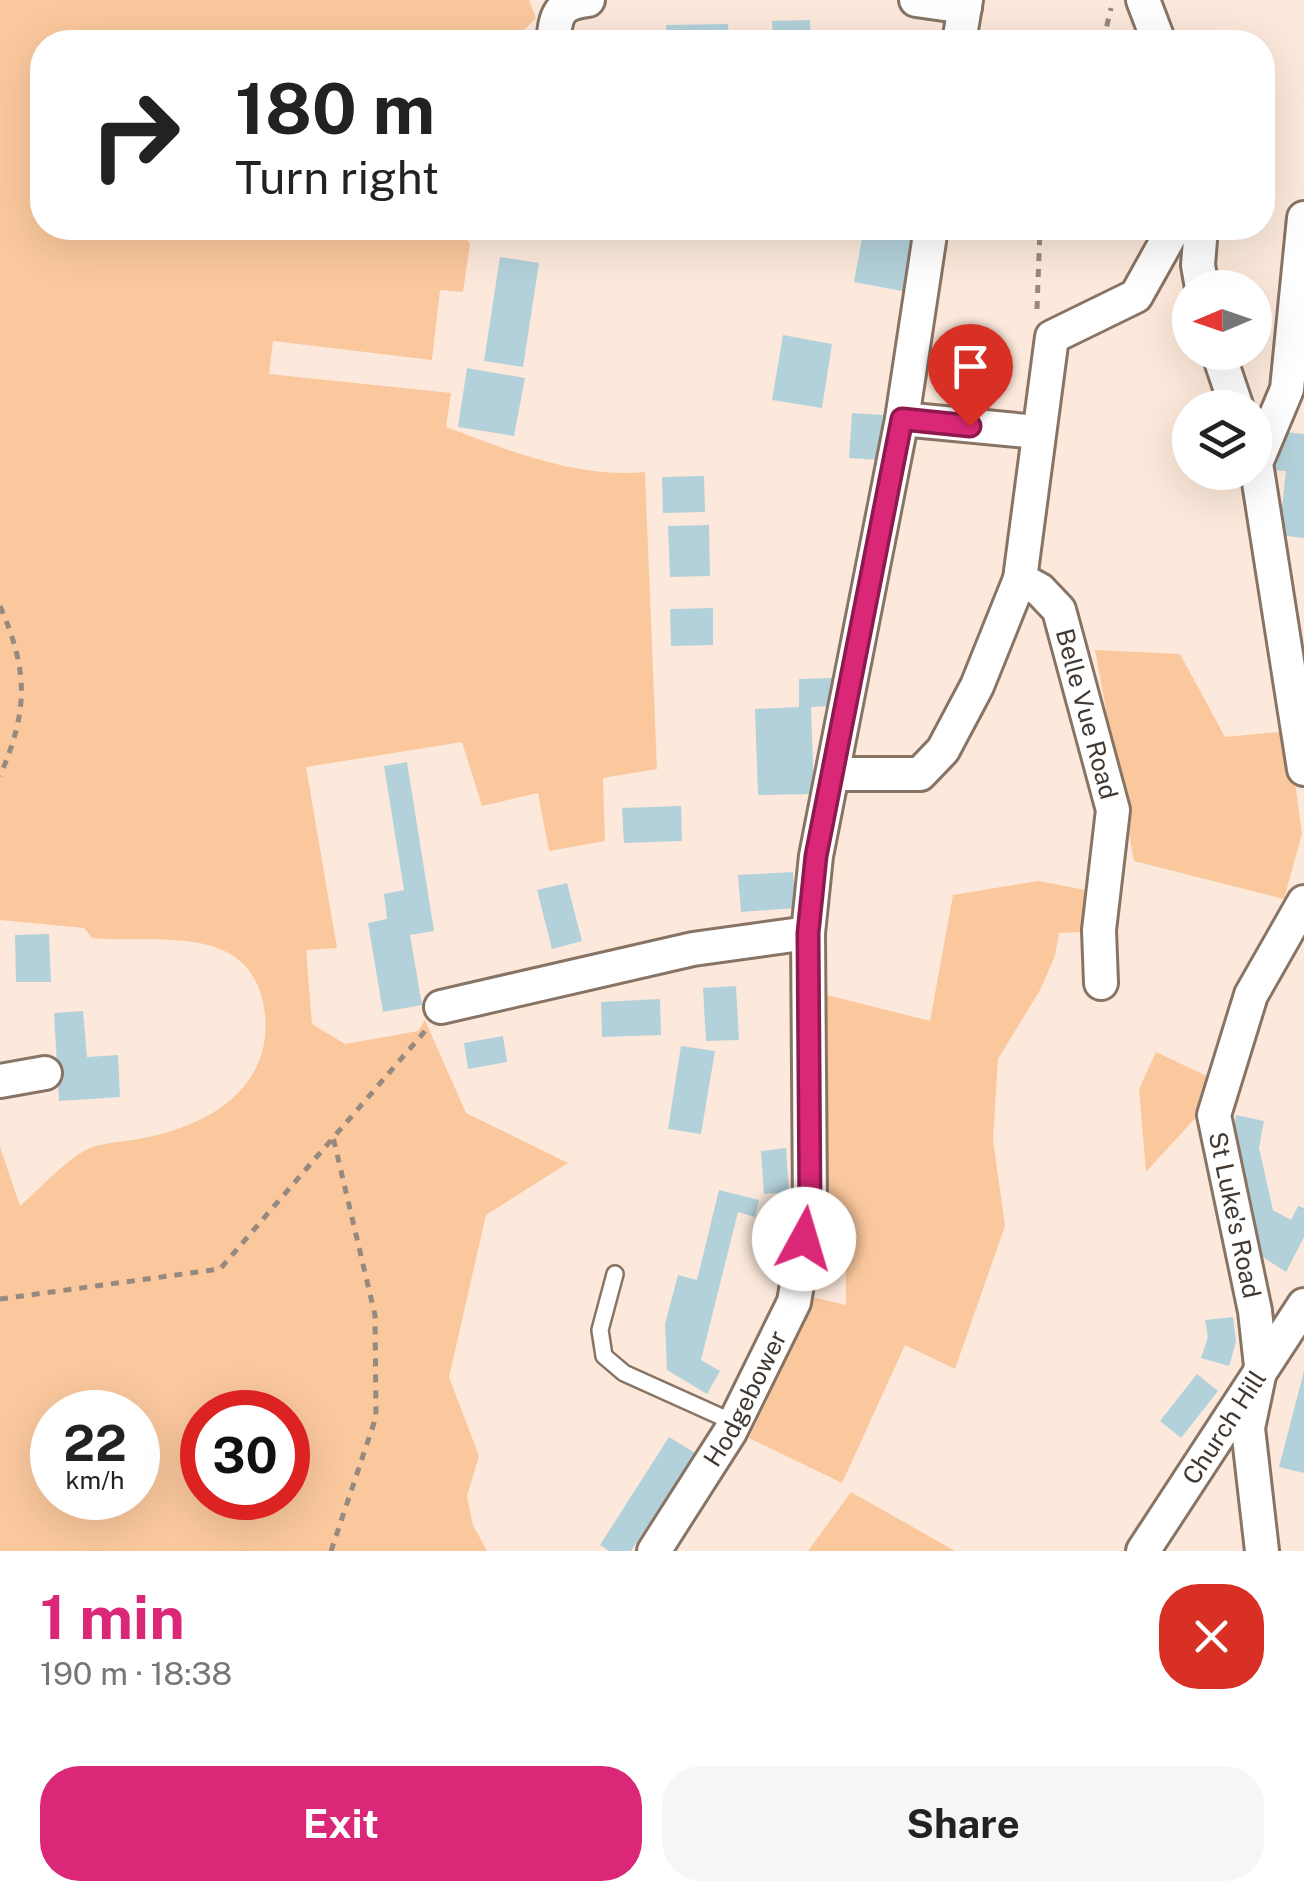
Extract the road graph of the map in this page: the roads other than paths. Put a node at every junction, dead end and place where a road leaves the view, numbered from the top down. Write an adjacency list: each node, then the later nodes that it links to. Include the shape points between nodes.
1 (588, 0): 5 (street, via 565,4)
2 (916, 0): 4 (street)
3 (1143, 0): 7 (street)
4 (965, 4): 6 (street)
5 (554, 30)
6 (961, 30)
7 (1154, 30)
8 (1304, 218): 14 (street, via 1287,389)
9 (929, 240): 13 (street, Hodgebower)
10 (1167, 240): 15 (street, via 1136,296 1052,336)
11 (1200, 240): 12 (street)
12 (1199, 270)
13 (902, 419): 15 (street); 19 (street, Hodgebower)
14 (1272, 423)
15 (1037, 432): 17 (street)
16 (1259, 490): 18 (street)
17 (1020, 580): 19 (street, via 977,686 930,769 906,776); 22 (street, Belle Vue Road, via 1059,610 1108,784 1113,834 1098,930)
18 (1304, 770)
19 (834, 774): 21 (street, Hodgebower)
20 (1304, 902): 28 (street, St Luke's Road, via 1251,995 1214,1115)
21 (808, 933): 23 (street, via 693,948); 29 (street, Hodgebower, via 810,1208 794,1302)
22 (1102, 982)
23 (441, 1007)
24 (45, 1073): 25 (street)
25 (0, 1081)
26 (615, 1274): 29 (lane, via 600,1330 604,1356 624,1373)
27 (1304, 1305): 28 (street, Church Hill)
28 (1260, 1366): 31 (street, Church Hill); 32 (street, via 1248,1428)
29 (735, 1424): 30 (street, Hodgebower)
30 (654, 1551)
31 (1143, 1551)
32 (1262, 1551)

